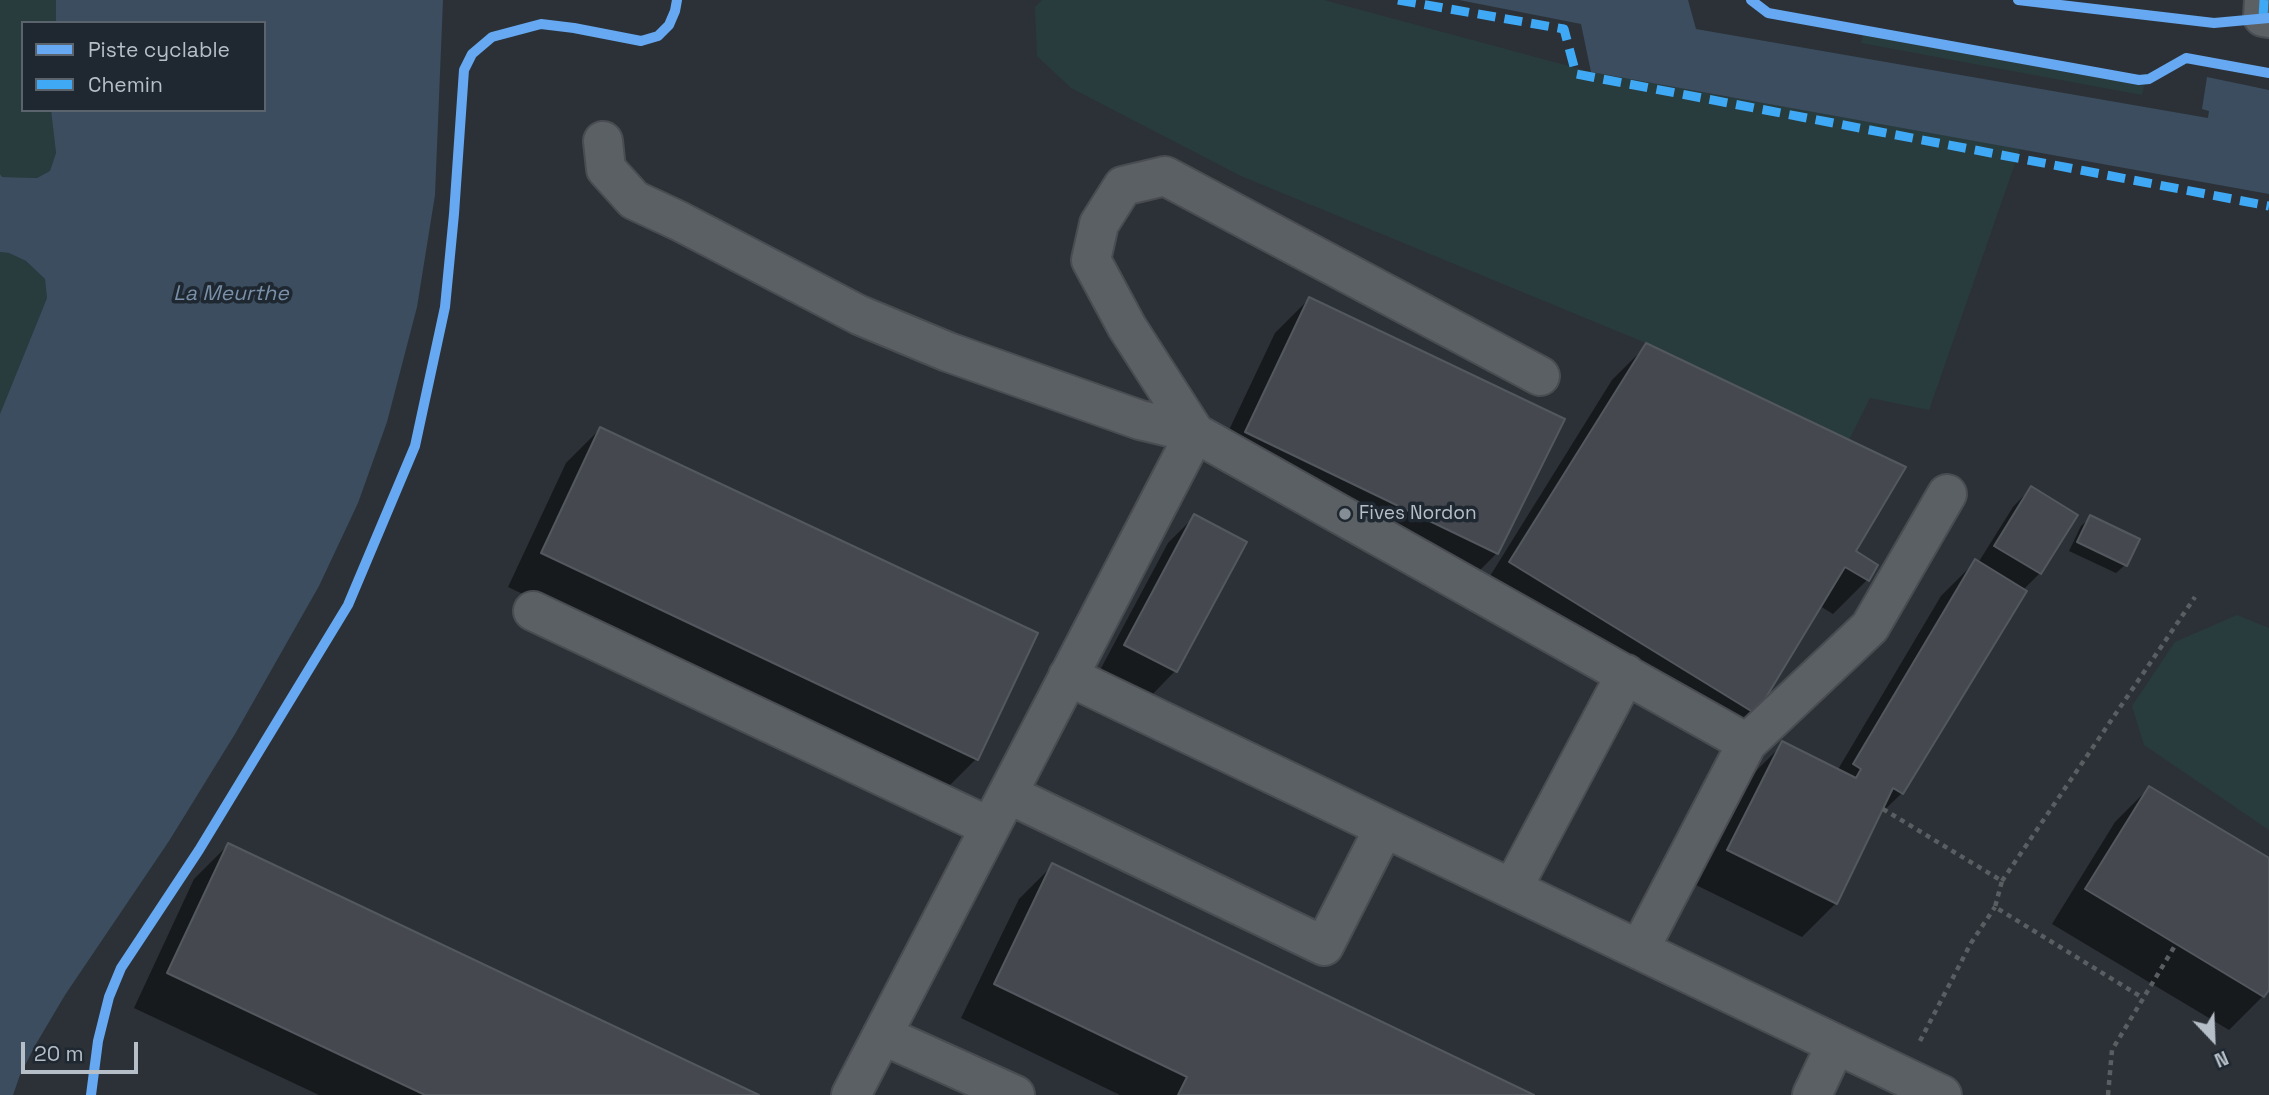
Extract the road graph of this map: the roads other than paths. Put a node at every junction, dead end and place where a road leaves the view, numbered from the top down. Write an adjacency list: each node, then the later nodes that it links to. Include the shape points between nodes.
1 (603, 141): 3 (lane, via 606,169 634,200 859,315 948,352 1140,420)
2 (1540, 376): 3 (lane, via 1164,176 1123,186 1098,224 1091,261)
3 (1195, 433): 6 (lane); 7 (lane)
4 (1947, 494): 8 (lane, via 1870,627)
5 (533, 611): 9 (lane)
6 (1626, 674): 8 (lane); 11 (lane)
7 (1068, 676): 9 (lane); 10 (lane)
8 (1747, 743): 12 (lane)
9 (999, 810): 10 (lane, via 1324,946); 13 (lane)
10 (1384, 828): 11 (lane)
11 (1512, 889): 12 (lane)
12 (1639, 950): 14 (lane)
13 (882, 1035): 16 (lane); 17 (lane)
14 (1836, 1044): 15 (lane); 18 (lane)
15 (1898, 1082): 19 (lane)
16 (851, 1095)
17 (1015, 1095)
18 (1812, 1095)
19 (1942, 1095)

